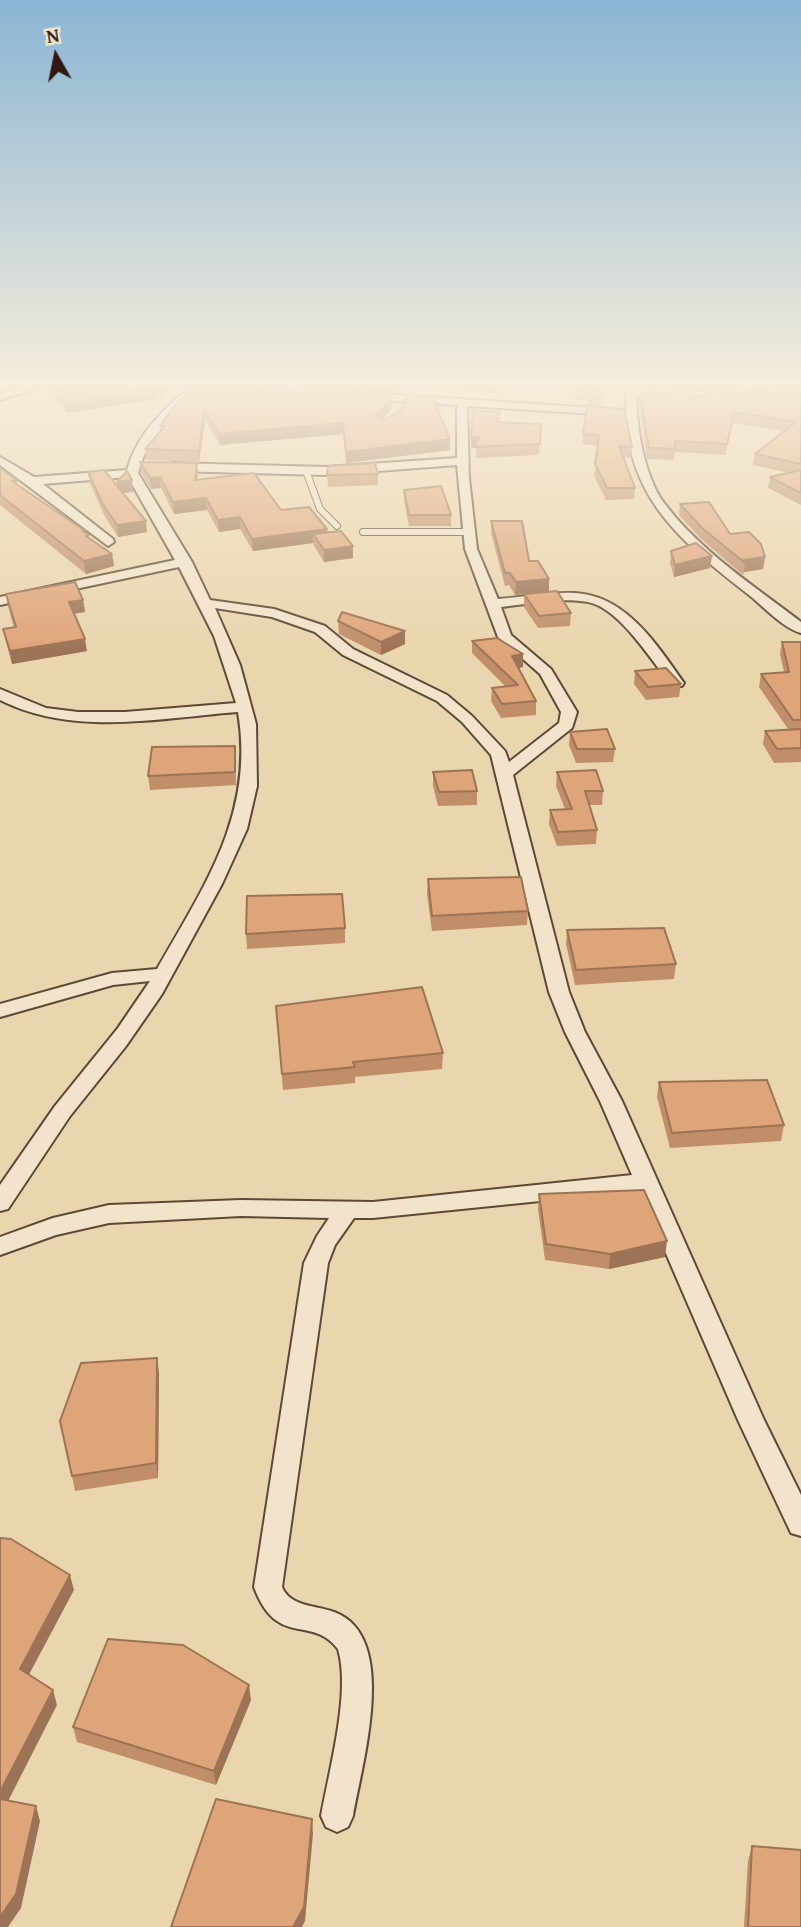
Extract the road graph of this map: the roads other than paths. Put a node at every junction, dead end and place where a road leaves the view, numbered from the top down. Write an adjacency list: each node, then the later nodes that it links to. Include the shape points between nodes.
1 (306, 471): 8 (lane, via 320,509)
2 (18, 472): 7 (street)
3 (105, 472): 7 (street)
4 (139, 472): 12 (street, via 159,524)
5 (463, 472): 10 (street)
6 (643, 472): 16 (street, via 658,504 706,555)
7 (32, 481): 11 (street)
8 (337, 526)
9 (363, 532): 10 (lane)
10 (467, 532): 15 (street)
11 (108, 542)
12 (186, 562): 13 (street); 14 (street)
13 (0, 600)
14 (206, 603): 19 (street); 20 (street, via 274,613 320,629 348,652 442,698 499,754)
15 (492, 603): 17 (street, via 565,598 601,602 619,615); 20 (street, via 505,637 546,672 569,712 566,725)
16 (801, 629)
17 (677, 683)
18 (0, 694): 19 (street, via 37,710 74,716)
19 (244, 707): 21 (street, via 249,777 243,814 217,877)
20 (505, 772): 23 (street, via 559,992)
21 (163, 974): 22 (street, via 112,979); 24 (street)
22 (0, 1011)
23 (646, 1182): 25 (street); 27 (street)
24 (0, 1203)
25 (347, 1210): 26 (street, via 229,1208 109,1214 52,1227); 28 (street, via 316,1263 268,1587 275,1606 326,1622 352,1642 357,1681)
26 (0, 1246)
27 (801, 1524)
28 (337, 1816)

